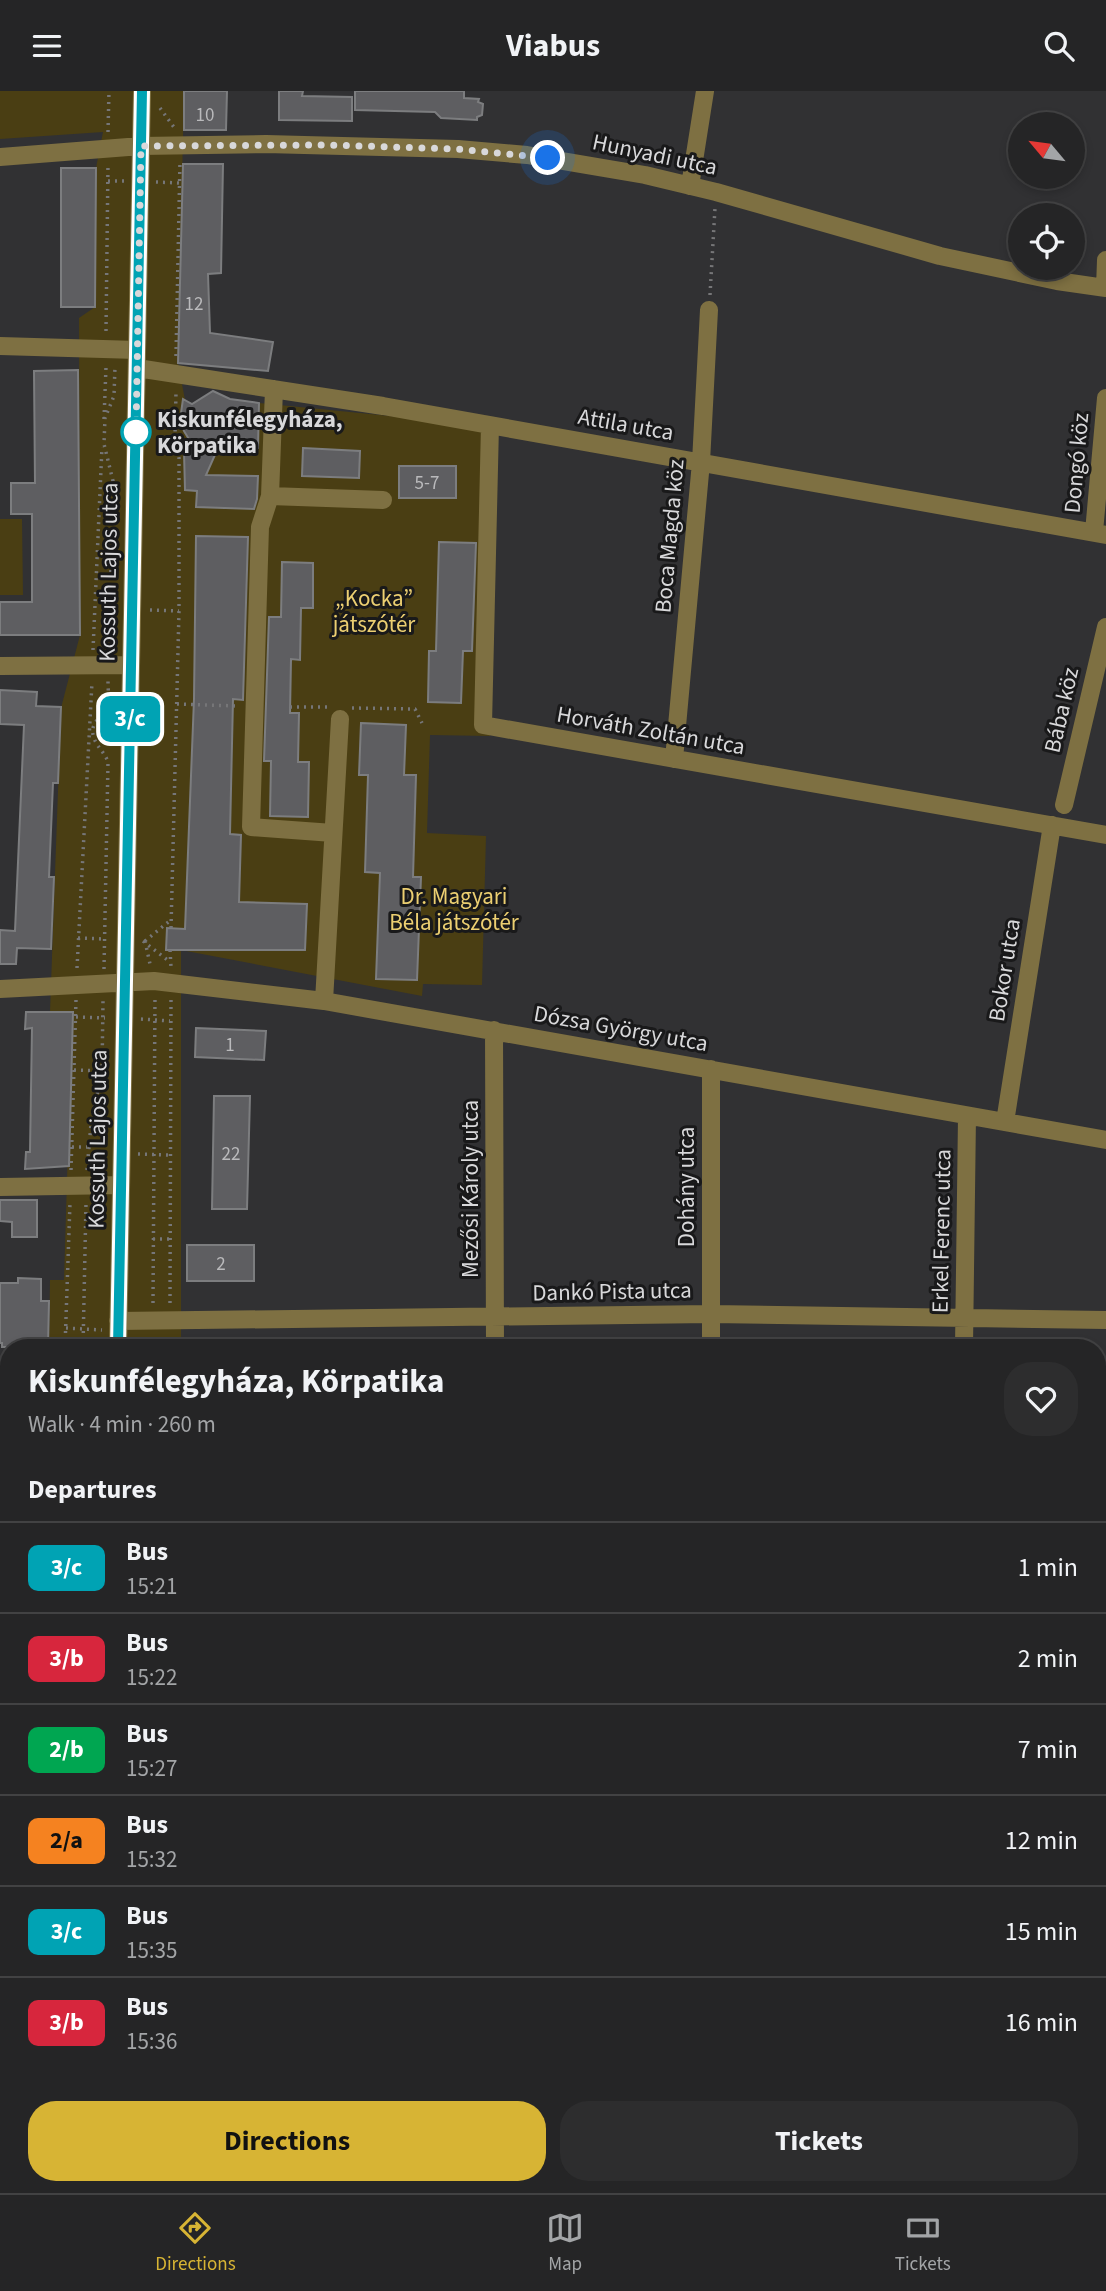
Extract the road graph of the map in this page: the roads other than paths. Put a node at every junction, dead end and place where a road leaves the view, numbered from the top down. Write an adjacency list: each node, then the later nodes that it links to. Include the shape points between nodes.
1 (705, 91): 5 (street)
2 (150, 94): 3 (street, Kossuth Lajos utca)
3 (141, 146): 4 (street, Hunyadi utca); 5 (street, Hunyadi utca, via 458,149 527,155); 10 (street, Kossuth Lajos utca)
4 (0, 157)
5 (691, 186): 7 (street, Hunyadi utca, via 940,256)
6 (1106, 260): 7 (street)
7 (1106, 288)
8 (709, 310): 15 (street, Boca Magda köz)
9 (0, 347): 10 (street)
10 (137, 349): 11 (street, Kossuth Lajos utca)
11 (137, 368): 12 (street, Attila utca); 20 (street, Kossuth Lajos utca)
12 (274, 389): 14 (street, Attila utca); 16 (street)
13 (1106, 398): 18 (street, Dongó köz)
14 (490, 425): 15 (street, Attila utca); 23 (street, Horváth Zoltán utca, via 483,725)
15 (701, 462): 18 (street, Attila utca); 23 (street, Boca Magda köz)
16 (270, 496): 17 (street); 26 (street, via 260,527 251,827)
17 (383, 500)
18 (1100, 533)
19 (1106, 627): 24 (street, Bába köz)
20 (131, 665): 21 (street); 28 (street, Kossuth Lajos utca)
21 (0, 666)
22 (339, 711): 26 (street)
23 (674, 759): 25 (street, Horváth Zoltán utca)
24 (1064, 804)
25 (1052, 825): 27 (street, Horváth Zoltán utca); 34 (street, Bokor utca)
26 (333, 833): 30 (street)
27 (1106, 835)
28 (125, 981): 29 (street, Dózsa György utca); 30 (street, Dózsa György utca, via 171,982); 36 (street, Kossuth Lajos utca)
29 (0, 989)
30 (324, 1001): 31 (street, Dózsa György utca)
31 (494, 1030): 32 (street, Dózsa György utca); 39 (street, Mezősi Károly utca)
32 (711, 1069): 33 (street, Dózsa György utca); 38 (street, Dohány utca)
33 (967, 1115): 34 (street, Dózsa György utca); 40 (street, Erkel Ferenc utca)
34 (1004, 1122): 35 (street, Dózsa György utca)
35 (1106, 1140)
36 (121, 1185): 37 (street); 42 (street, Kossuth Lajos utca)
37 (0, 1187)
38 (711, 1314): 39 (street, Dankó Pista utca); 40 (street, Dankó Pista utca); 45 (street, Dohány utca)
39 (495, 1316): 42 (street, Dankó Pista utca); 44 (street, Mezősi Károly utca)
40 (964, 1319): 41 (street, Dankó Pista utca); 46 (street, Erkel Ferenc utca)
41 (1106, 1320)
42 (118, 1321): 43 (street, Kossuth Lajos utca)
43 (118, 1339)
44 (495, 1339)
45 (711, 1339)
46 (964, 1339)

